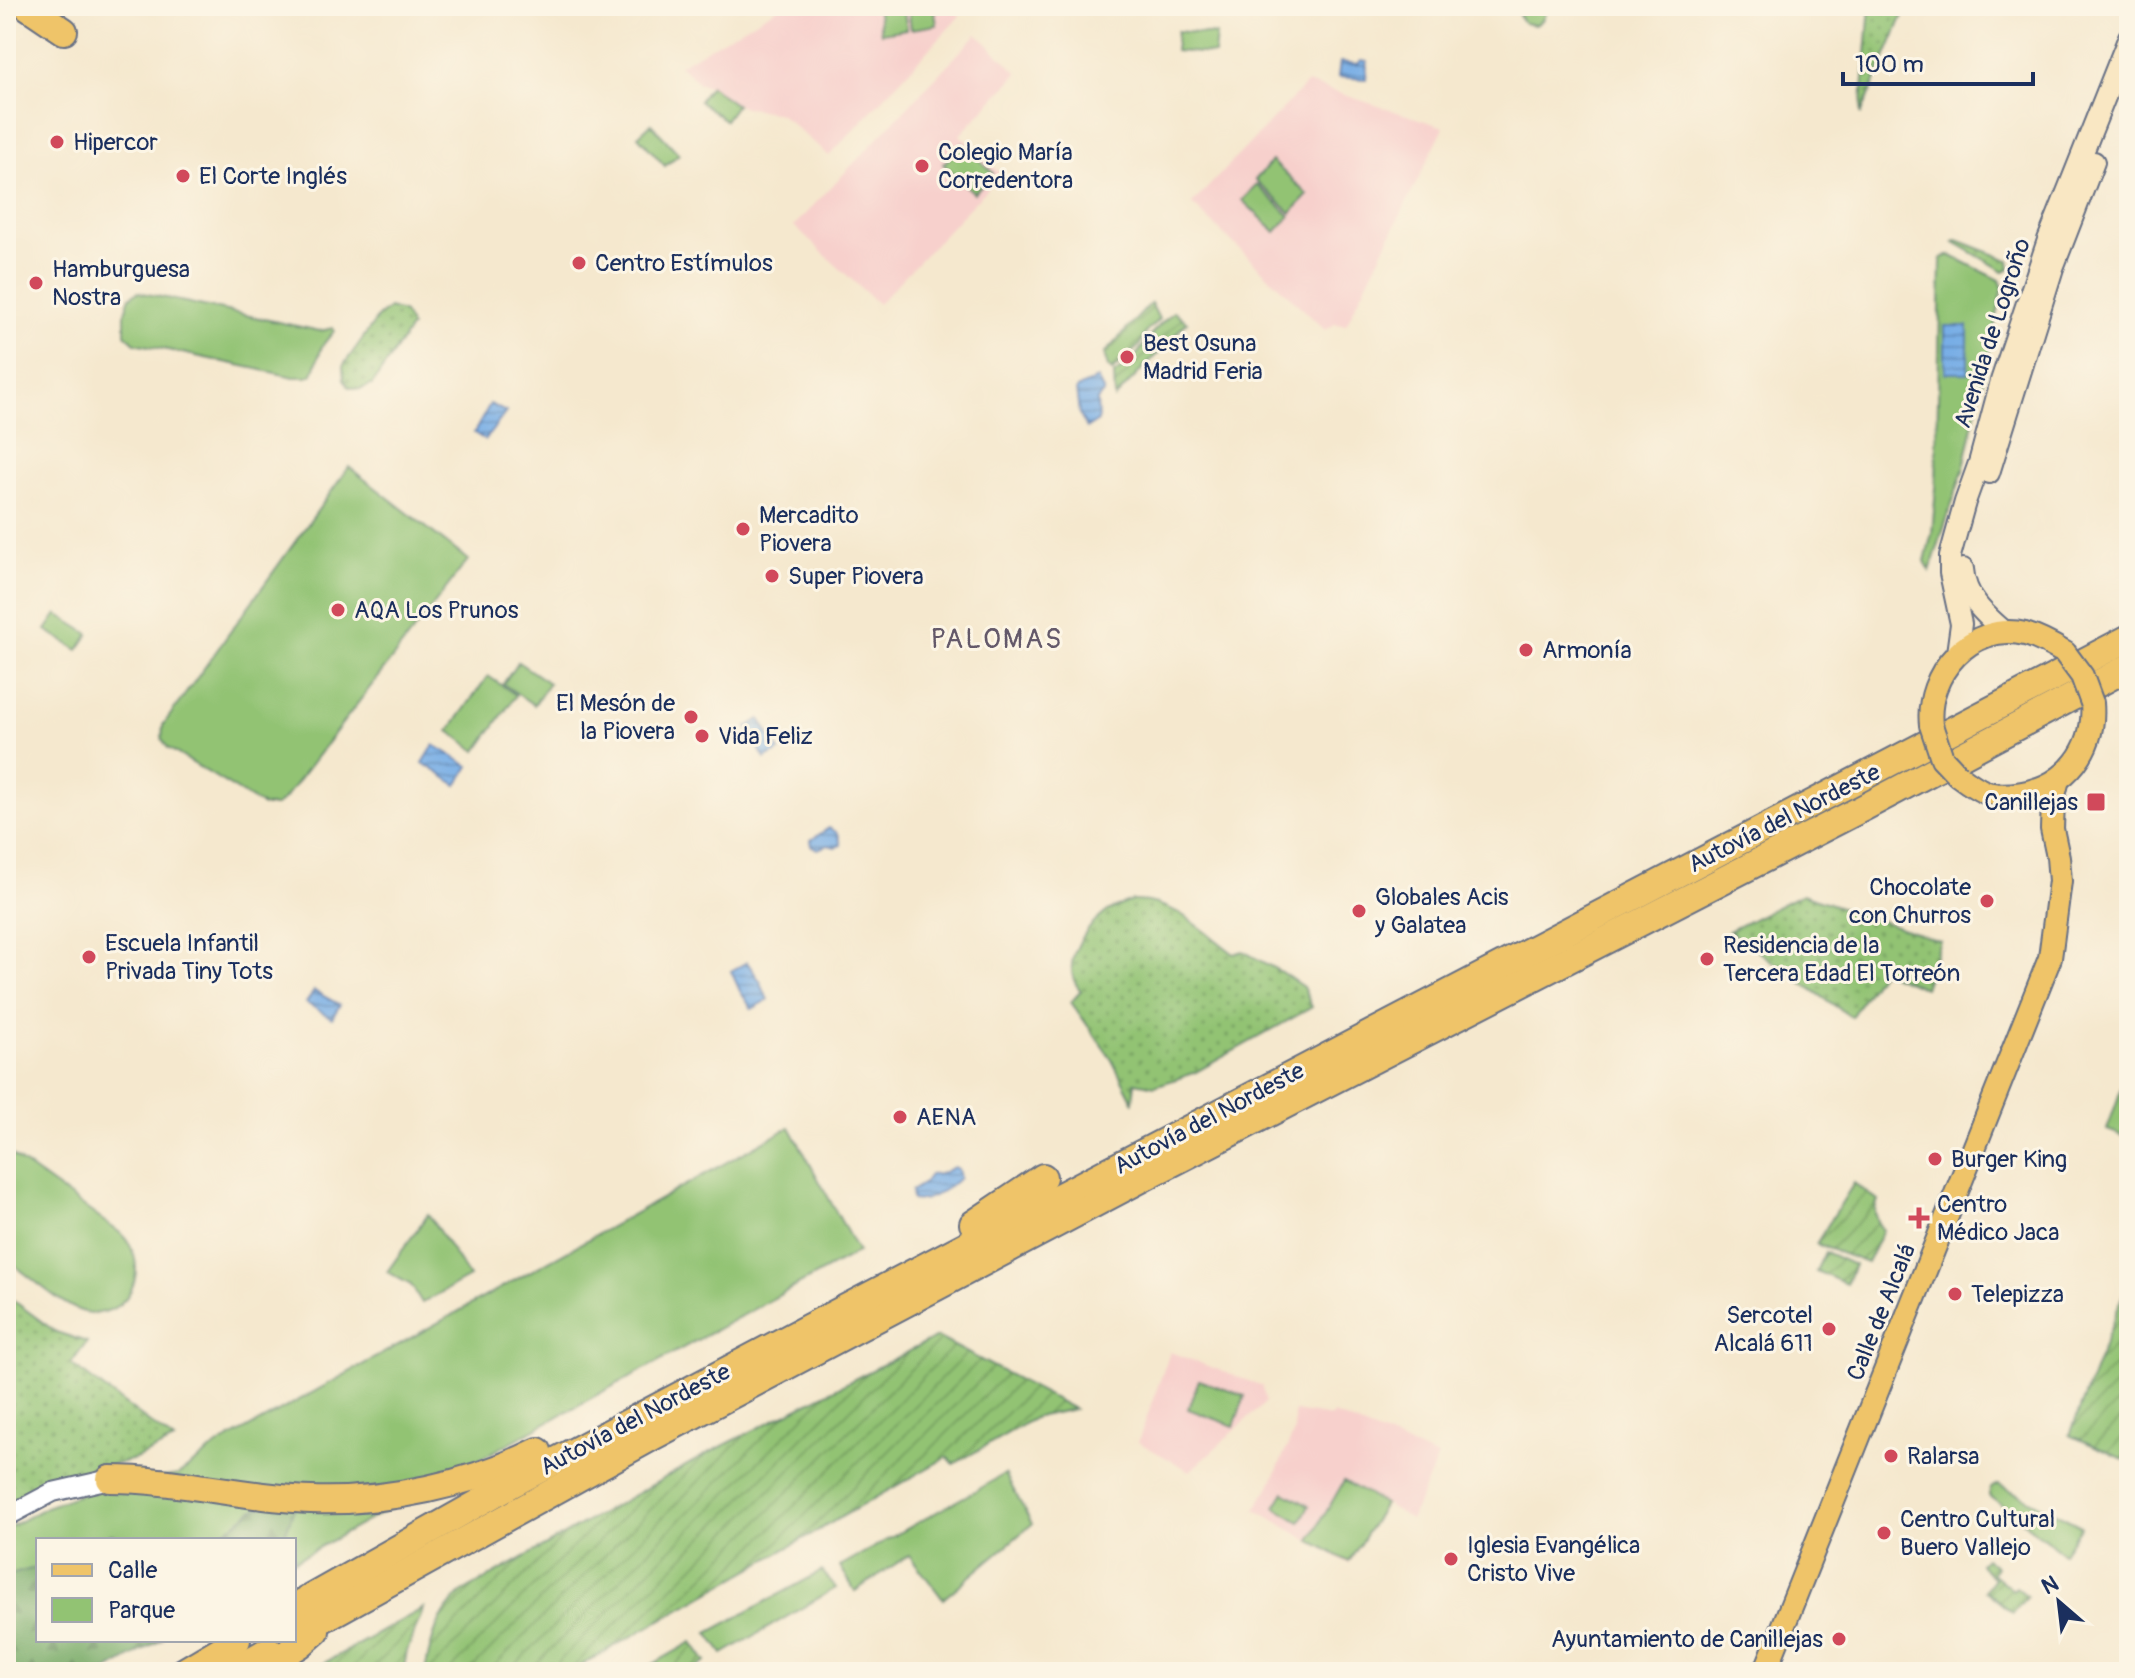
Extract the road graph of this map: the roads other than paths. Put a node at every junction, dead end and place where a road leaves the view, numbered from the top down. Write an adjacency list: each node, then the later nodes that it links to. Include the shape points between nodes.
1 (27, 6): 2 (highway)
2 (64, 31)
3 (2129, 37): 7 (main road, Avenida de Logroño, via 2048,240 1965,502 1950,556 1961,624)
4 (2129, 72): 5 (main road, Avenida de Logroño, via 2053,268 1964,549 1967,589)
5 (2006, 633): 7 (main road); 9 (main road, bridge, via 2044,641 2065,653 2082,676 2092,703 2084,750)
6 (2129, 638): 13 (highway, Autovía del Nordeste)
7 (1957, 653): 10 (main road, bridge, via 1933,689 1929,713 1937,747 1958,775 1986,793)
8 (2129, 667): 18 (highway, Autovía del Nordeste, via 1052,1226)
9 (2058, 779): 10 (main road); 11 (main road, Calle de Alcalá)
10 (2017, 794): 11 (main road)
11 (2052, 829): 25 (main road, Calle de Alcalá, via 2060,881 2050,958)
12 (1043, 1177): 13 (highway)
13 (809, 1327): 14 (highway, Autovía del Nordeste)
14 (778, 1343): 15 (highway, via 613,1414 514,1464 445,1484 377,1497 311,1501); 17 (highway, Autovía del Nordeste)
15 (110, 1479): 16 (street, via 53,1492)
16 (6, 1517)
17 (296, 1606)
18 (343, 1607): 19 (highway, Autovía del Nordeste); 24 (highway, via 301,1644)
19 (296, 1634)
20 (234, 1642): 22 (highway)
21 (283, 1642): 23 (highway)
22 (183, 1672)
23 (231, 1672)
24 (257, 1672)
25 (1765, 1672)

